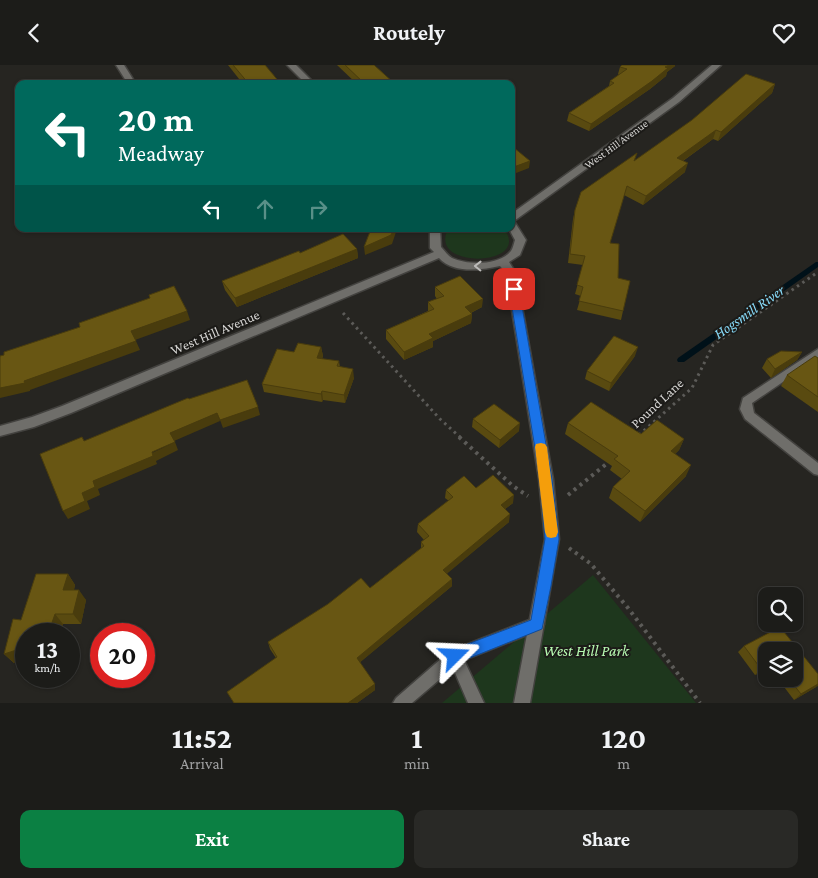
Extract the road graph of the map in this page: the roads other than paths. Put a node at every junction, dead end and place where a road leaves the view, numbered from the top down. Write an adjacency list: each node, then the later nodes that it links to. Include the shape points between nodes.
1 (120, 65): 4 (lane)
2 (291, 65): 5 (street)
3 (717, 65): 6 (street, West Hill Avenue, via 676,100)
4 (129, 80)
5 (307, 80)
6 (515, 216)
7 (515, 228): 10 (street, via 520,238 519,247 514,256)
8 (434, 232): 9 (street, via 434,245)
9 (440, 254): 10 (street, one-way to 9, via 477,267 456,263); 12 (street, West Hill Avenue, via 194,358 46,417)
10 (503, 263): 14 (street, via 511,273 544,470 552,539)
11 (818, 353): 13 (lane, via 747,401 746,409 749,415)
12 (0, 431)
13 (818, 470)
14 (537, 624): 15 (lane); 18 (street)
15 (455, 656): 16 (lane); 17 (lane)
16 (400, 703)
17 (476, 703)
18 (522, 703)

